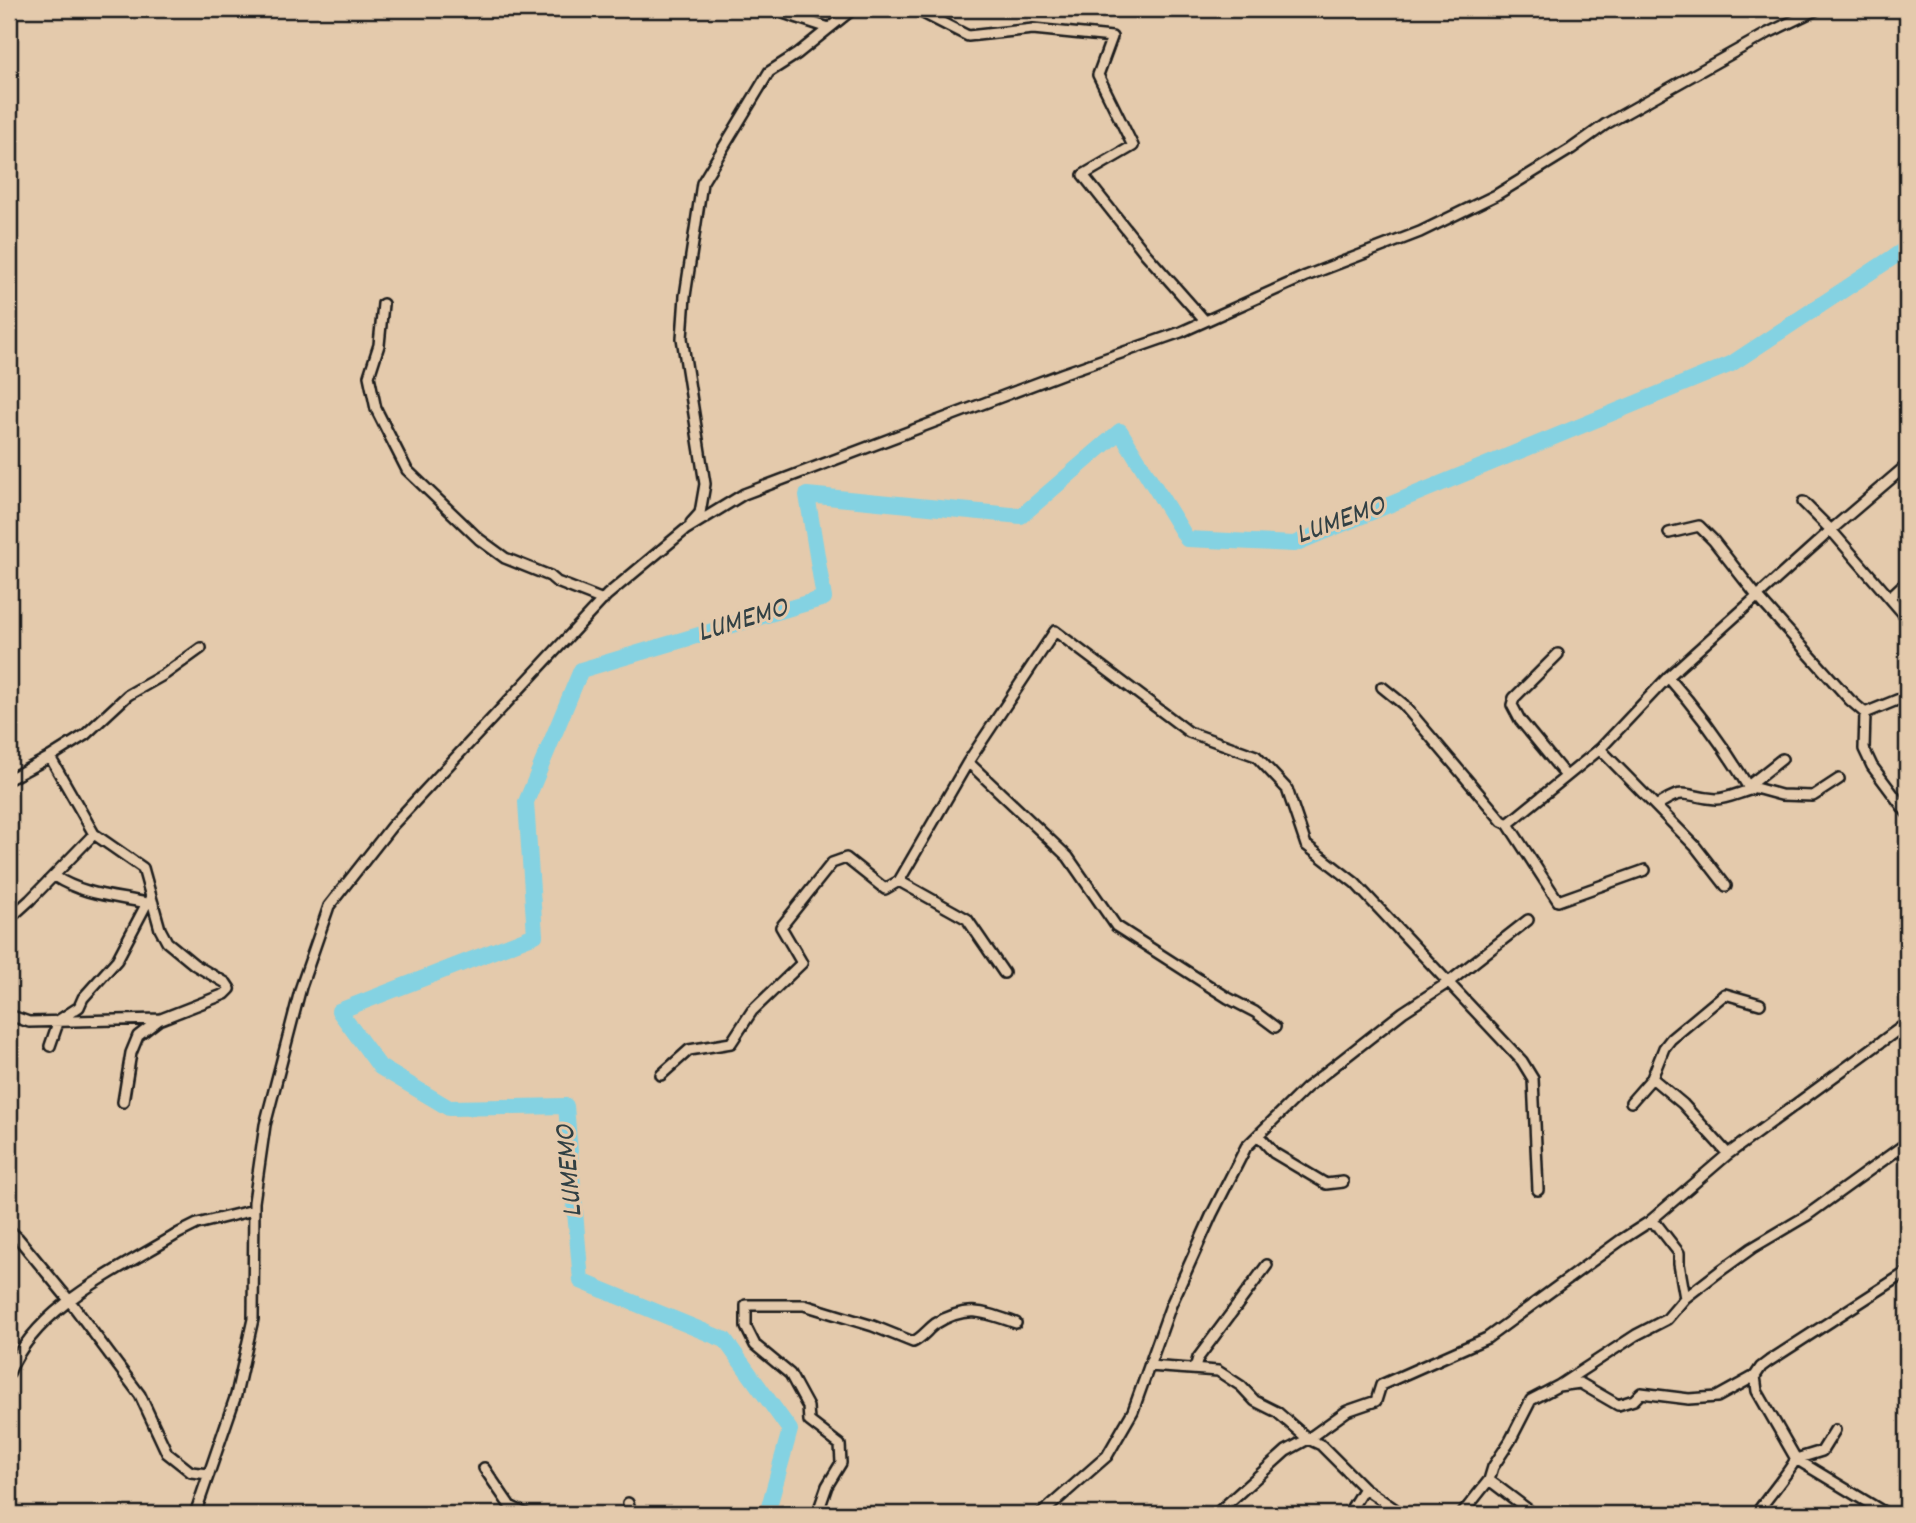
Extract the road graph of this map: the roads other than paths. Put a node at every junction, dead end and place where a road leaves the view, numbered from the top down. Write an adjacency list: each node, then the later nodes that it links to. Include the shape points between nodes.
1 (771, 9): 5 (street)
2 (853, 9): 5 (street)
3 (915, 9): 7 (street, via 968,36 1033,29 1112,37 1098,75 1133,146 1083,175)
4 (1818, 9): 7 (street, via 1606,124 1496,195 1420,232)
5 (829, 28): 10 (street, via 769,72 702,183 682,338 705,484 700,513)
6 (383, 304): 16 (street, via 379,345 369,376 376,409 407,470 505,558)
7 (1205, 321): 10 (street, via 744,494)
8 (1907, 465): 11 (street)
9 (1803, 502): 11 (street)
10 (685, 530): 16 (street)
11 (1831, 530): 14 (street); 15 (street)
12 (1669, 533): 14 (street, via 1699,526)
13 (1907, 581): 15 (street)
14 (1757, 596): 20 (street); 23 (street)
15 (1890, 597): 17 (street)
16 (603, 600): 61 (street, via 391,827 329,906 301,987 265,1125)
17 (1907, 618)
18 (201, 648): 25 (street, via 128,695 85,735)
19 (1559, 654): 28 (street, via 1512,705)
20 (1668, 677): 24 (street); 31 (street, via 1727,750)
21 (1382, 687): 34 (street, via 1404,705)
22 (1907, 696): 23 (street)
23 (1865, 713): 33 (street, via 1864,749)
24 (1600, 749): 28 (street); 32 (street)
25 (50, 757): 29 (street); 35 (street)
26 (1782, 759): 31 (street)
27 (968, 762): 38 (street); 44 (street, via 1055,631 1189,732 1255,756 1287,789 1306,845 1355,883); 50 (street, via 1068,857 1116,926)
28 (1566, 776): 34 (street)
29 (9, 779)
30 (1839, 779): 31 (street, via 1813,796 1782,795)
31 (1748, 786): 32 (street, via 1750,790 1718,799 1683,792)
32 (1656, 806): 39 (street)
33 (1907, 813)
34 (1508, 824): 36 (street, via 1558,901)
35 (94, 834): 37 (street); 40 (street, via 143,869)
36 (1645, 870)
37 (54, 876): 40 (street, via 85,892); 41 (street)
38 (899, 880): 43 (street, via 967,919); 52 (street, via 885,889 846,858 832,863 781,927 802,962 752,1011 731,1043 689,1050)
39 (1726, 886)
40 (150, 903): 47 (street, via 167,942 230,989 225,995); 48 (street, via 117,960 79,1007)
41 (9, 919)
42 (1528, 920): 44 (street)
43 (1004, 973)
44 (1448, 982): 56 (street, via 1306,1088); 60 (street, via 1522,1061 1533,1079)
45 (1760, 1004): 53 (street, via 1726,994 1671,1039)
46 (9, 1015): 48 (street, via 29,1022)
47 (160, 1019): 48 (street); 54 (street, via 138,1037)
48 (59, 1020): 51 (street)
49 (1907, 1023): 58 (street)
50 (1275, 1027)
51 (50, 1046)
52 (661, 1075)
53 (1652, 1078): 55 (street); 58 (street, via 1683,1104)
54 (123, 1102)
55 (1631, 1102)
56 (1258, 1135): 59 (street, via 1274,1153 1326,1184); 69 (street, via 1246,1147 1212,1214)
57 (1907, 1143): 66 (street)
58 (1728, 1154): 62 (street)
59 (1343, 1182)
60 (1538, 1190)
61 (254, 1210): 67 (street, via 197,1224); 78 (street, via 253,1320 236,1395)
62 (1650, 1222): 66 (street, via 1679,1253); 75 (street, via 1487,1338 1381,1385 1376,1401 1347,1411)
63 (9, 1230): 67 (street)
64 (1267, 1265): 70 (street)
65 (1907, 1272): 72 (street, via 1769,1361)
66 (1685, 1298): 73 (street, via 1667,1319)
67 (69, 1300): 71 (street, via 34,1331); 78 (street, via 140,1395 167,1452 191,1472)
68 (1016, 1323): 86 (street, via 986,1311 961,1311 913,1342 804,1305 746,1306 746,1327 755,1345 790,1374 808,1408 809,1421 840,1445 841,1463)
69 (1149, 1366): 70 (street); 87 (street, via 1133,1411 1107,1455)
70 (1195, 1368): 75 (street, via 1218,1371)
71 (9, 1373)
72 (1755, 1376): 73 (street, via 1717,1397 1689,1399 1653,1392 1618,1405 1580,1383); 76 (street, via 1757,1391)
73 (1558, 1386): 79 (street, via 1531,1400)
74 (1835, 1430): 76 (street, via 1822,1451)
75 (1308, 1439): 80 (street, via 1321,1445); 88 (street, via 1286,1451)
76 (1796, 1459): 93 (street); 94 (street)
77 (484, 1468): 82 (street)
78 (209, 1474): 83 (street)
79 (1489, 1480): 91 (street); 92 (street)
80 (1364, 1488): 89 (street); 90 (street)
81 (628, 1503): 85 (street)
82 (507, 1510): 84 (street)
83 (195, 1514)
84 (526, 1514)
85 (632, 1514)
86 (816, 1514)
87 (1041, 1514)
88 (1216, 1514)
89 (1348, 1514)
90 (1402, 1514)
91 (1462, 1514)
92 (1534, 1514)
93 (1756, 1514)
94 (1886, 1514)

